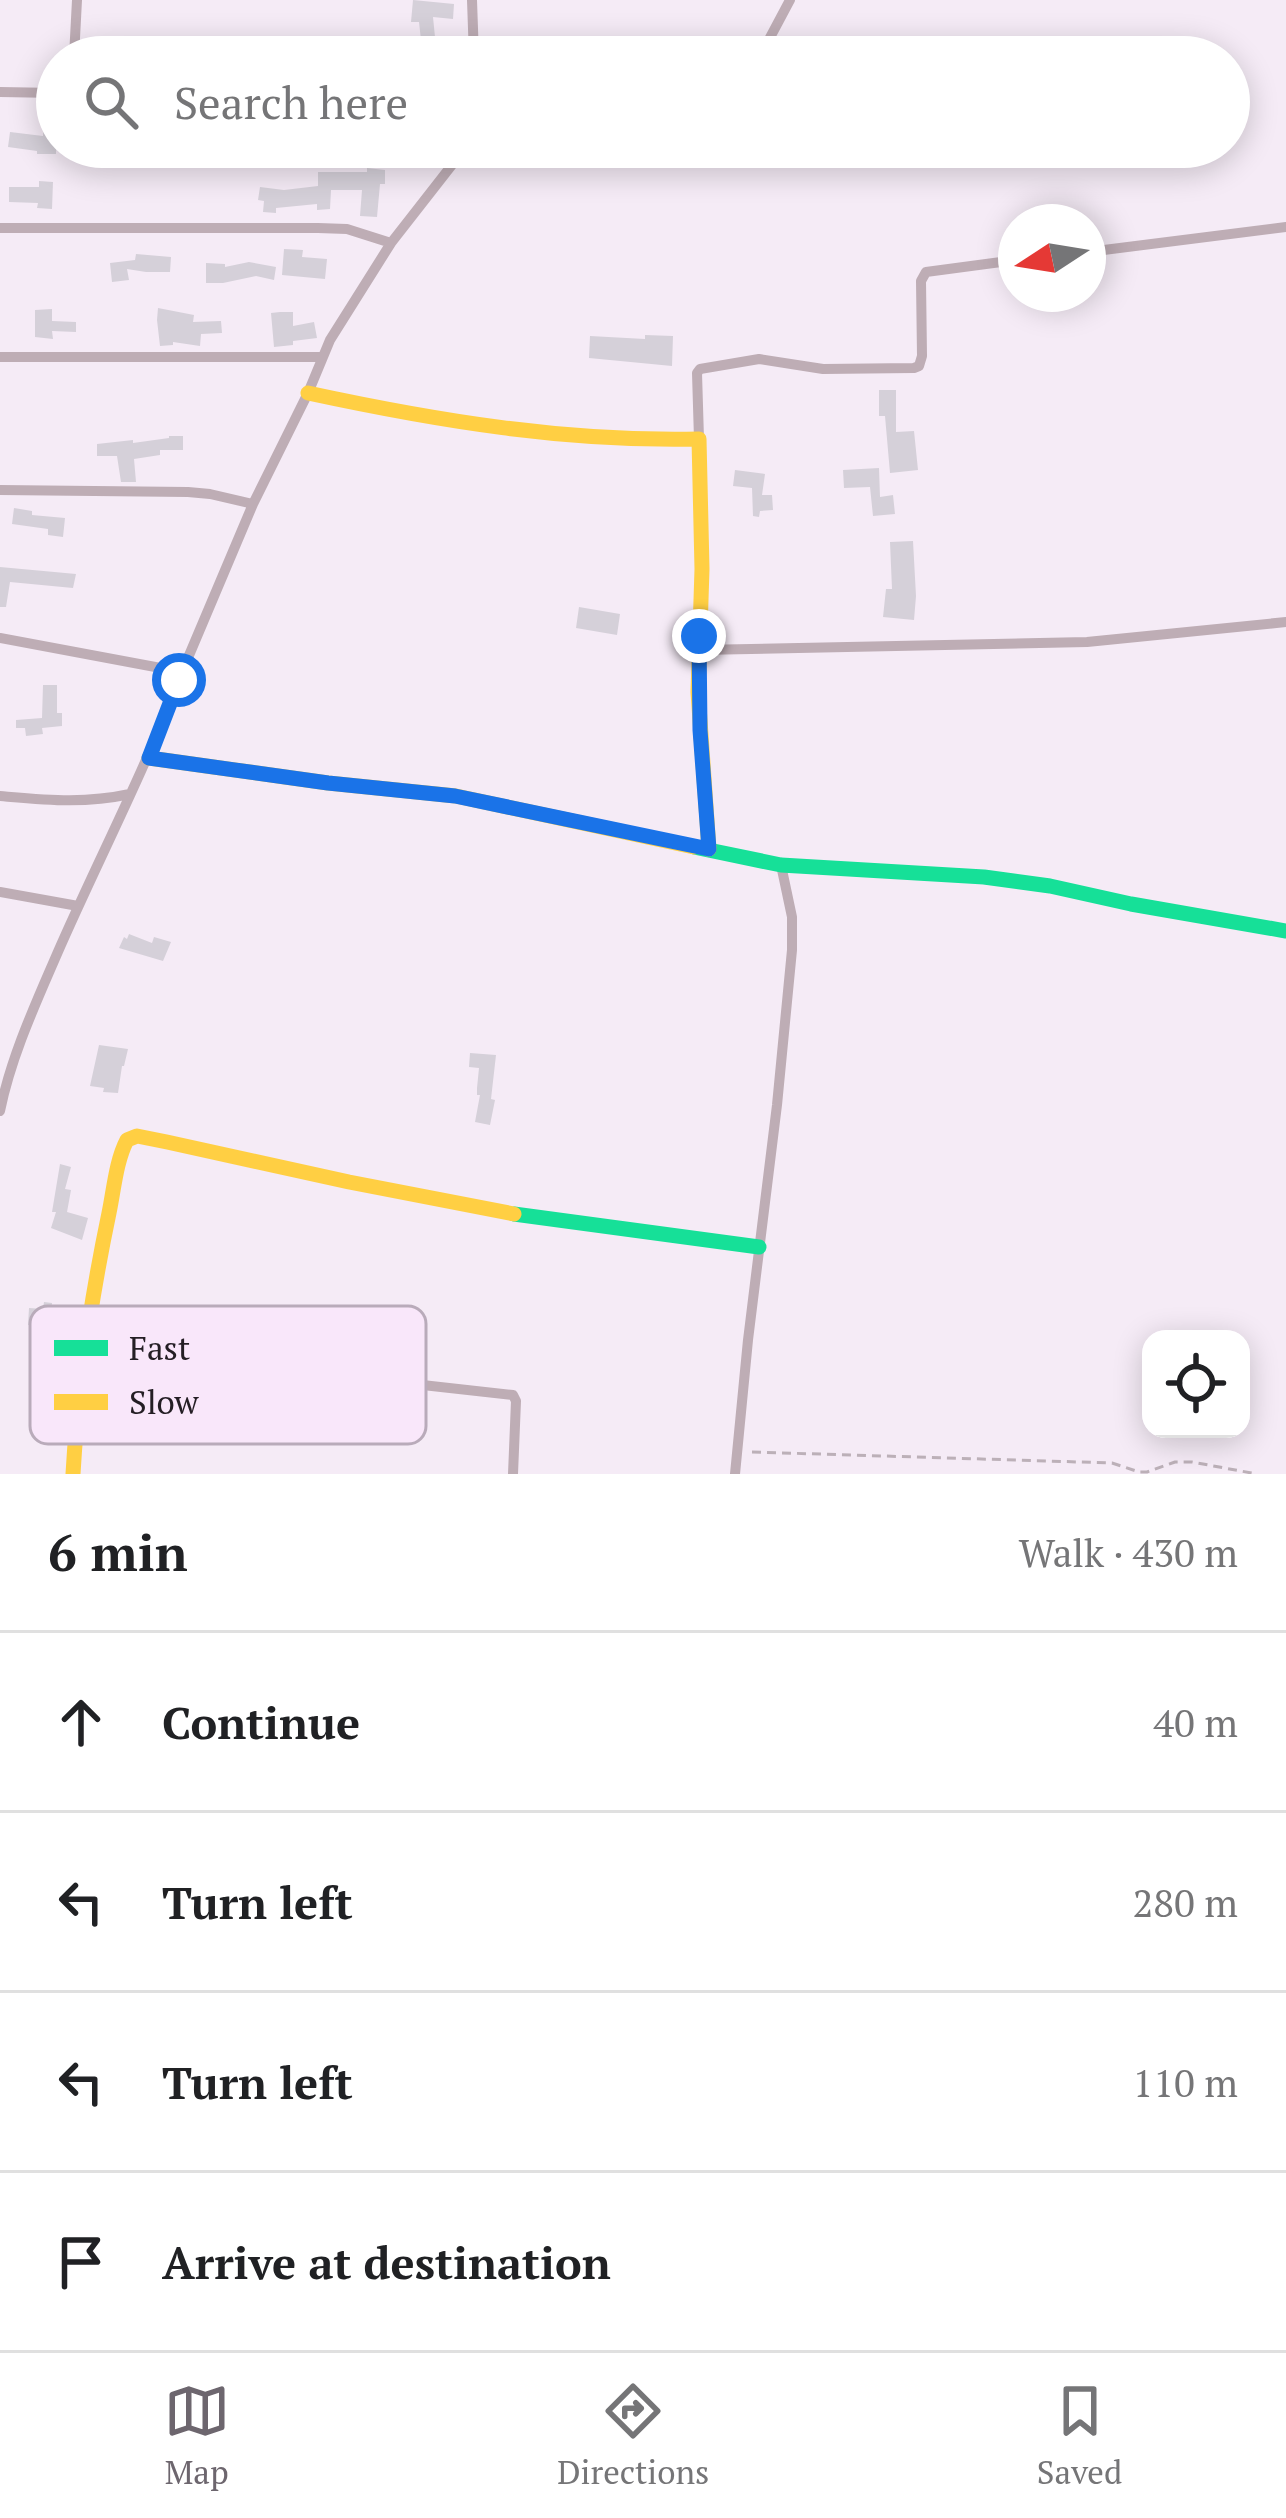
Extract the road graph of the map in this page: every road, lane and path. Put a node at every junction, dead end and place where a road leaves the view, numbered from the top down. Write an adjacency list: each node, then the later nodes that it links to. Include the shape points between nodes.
1 (77, 0): 4 (street)
2 (472, 0): 5 (street)
3 (790, 0): 6 (street)
4 (75, 36)
5 (473, 36)
6 (770, 36)
7 (0, 92): 8 (street)
8 (36, 93)
9 (450, 168): 12 (street)
10 (1286, 227): 13 (street)
11 (0, 228): 12 (street, via 318,228)
12 (391, 243): 16 (street)
13 (1106, 250)
14 (998, 262): 18 (street, via 926,272 922,356 914,368 823,369 759,359 700,369)
15 (0, 357): 16 (street)
16 (322, 357): 17 (street)
17 (308, 393): 18 (street, via 544,432); 20 (street)
18 (699, 440): 23 (street)
19 (0, 490): 20 (street, via 188,492)
20 (253, 504): 24 (street)
21 (1286, 622): 23 (street, via 1087,642)
22 (0, 638): 24 (street)
23 (699, 650): 28 (street)
24 (182, 672): 25 (street)
25 (149, 758): 26 (street); 28 (street, via 455,796)
26 (130, 794): 27 (street, via 74,802); 31 (street)
27 (0, 796)
28 (709, 849): 29 (street)
29 (781, 865): 32 (street, via 984,877); 34 (street, via 792,950)
30 (0, 892): 31 (street)
31 (78, 906): 33 (street)
32 (1286, 932)
33 (0, 1112)
34 (759, 1247): 35 (street, via 579,1226 137,1136 123,1147); 38 (street)
35 (90, 1306)
36 (426, 1385): 40 (street, via 513,1395)
37 (75, 1444): 39 (street)
38 (738, 1452): 41 (street); 42 (path, via 1112,1462 1147,1472 1192,1462)
39 (73, 1474)
40 (513, 1474)
41 (736, 1474)
42 (1256, 1474)

